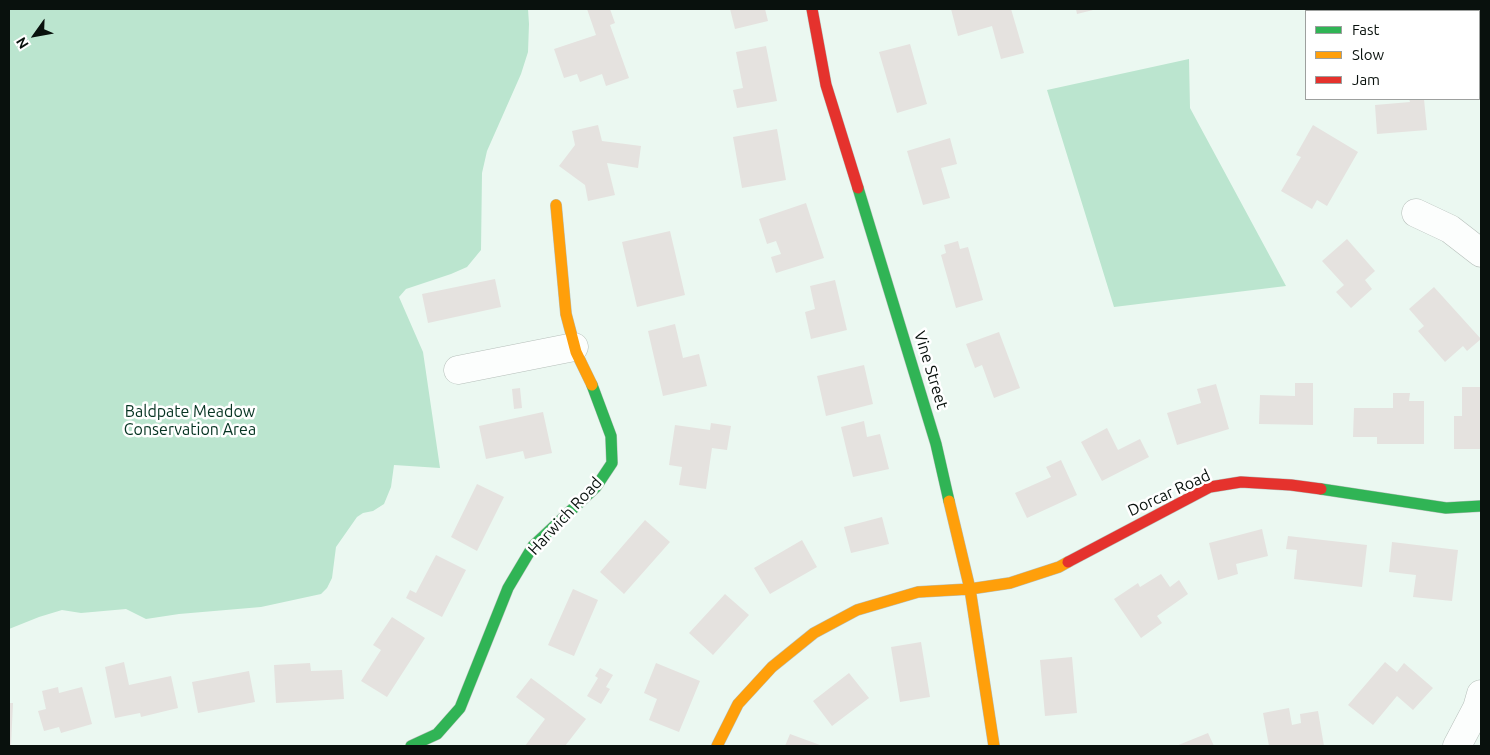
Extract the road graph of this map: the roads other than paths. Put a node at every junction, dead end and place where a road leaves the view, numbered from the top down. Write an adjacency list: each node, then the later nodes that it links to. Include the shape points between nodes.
1 (812, 9): 8 (street, Vine Street, via 826,85 936,444)
2 (556, 205): 5 (street, Harwich Road, via 566,314)
3 (1416, 213): 4 (street, via 1450,229)
4 (1481, 253)
5 (574, 347): 6 (street); 10 (street, Harwich Road, via 595,391 611,436 612,463 596,487 533,546 508,588 460,708 438,734)
6 (458, 370)
7 (1481, 506): 8 (street, Dorcar Road, via 1446,508 1291,485 1241,482 1210,487 1059,567 1010,582)
8 (970, 589): 11 (street, Dorcar Road, via 918,592 858,610 814,633 772,667 738,704); 12 (street, Vine Street)
9 (1481, 694): 13 (street)
10 (411, 746)
11 (717, 746)
12 (994, 746)
13 (1457, 746)

